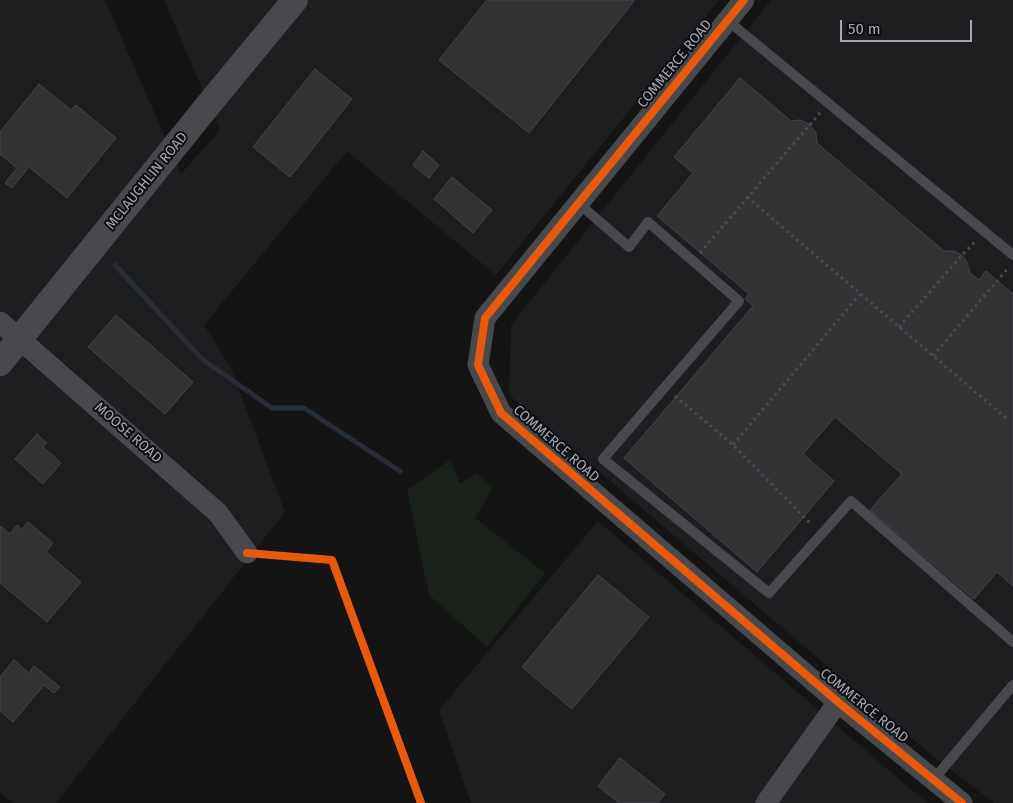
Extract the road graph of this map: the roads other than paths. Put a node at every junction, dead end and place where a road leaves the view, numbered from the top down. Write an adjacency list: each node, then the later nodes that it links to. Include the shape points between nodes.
1 (295, 0): 7 (street, MCLAUGHLIN ROAD)
2 (744, 0): 3 (street, COMMERCE ROAD)
3 (727, 20): 4 (street, COMMERCE ROAD); 5 (lane)
4 (578, 203): 10 (lane, via 629,247 648,222 739,301 603,458 769,593 851,501); 12 (street, COMMERCE ROAD, via 485,318 478,366 501,414)
5 (1013, 255)
6 (0, 322): 7 (street, MOOSE ROAD)
7 (20, 338): 8 (street, MCLAUGHLIN ROAD); 9 (street, MOOSE ROAD, via 218,513)
8 (0, 364)
9 (247, 552)
10 (1013, 642)
11 (1013, 685): 13 (lane)
12 (838, 702): 13 (street, COMMERCE ROAD); 14 (street)
13 (934, 779): 15 (street, COMMERCE ROAD)
14 (766, 803)
15 (962, 803)

